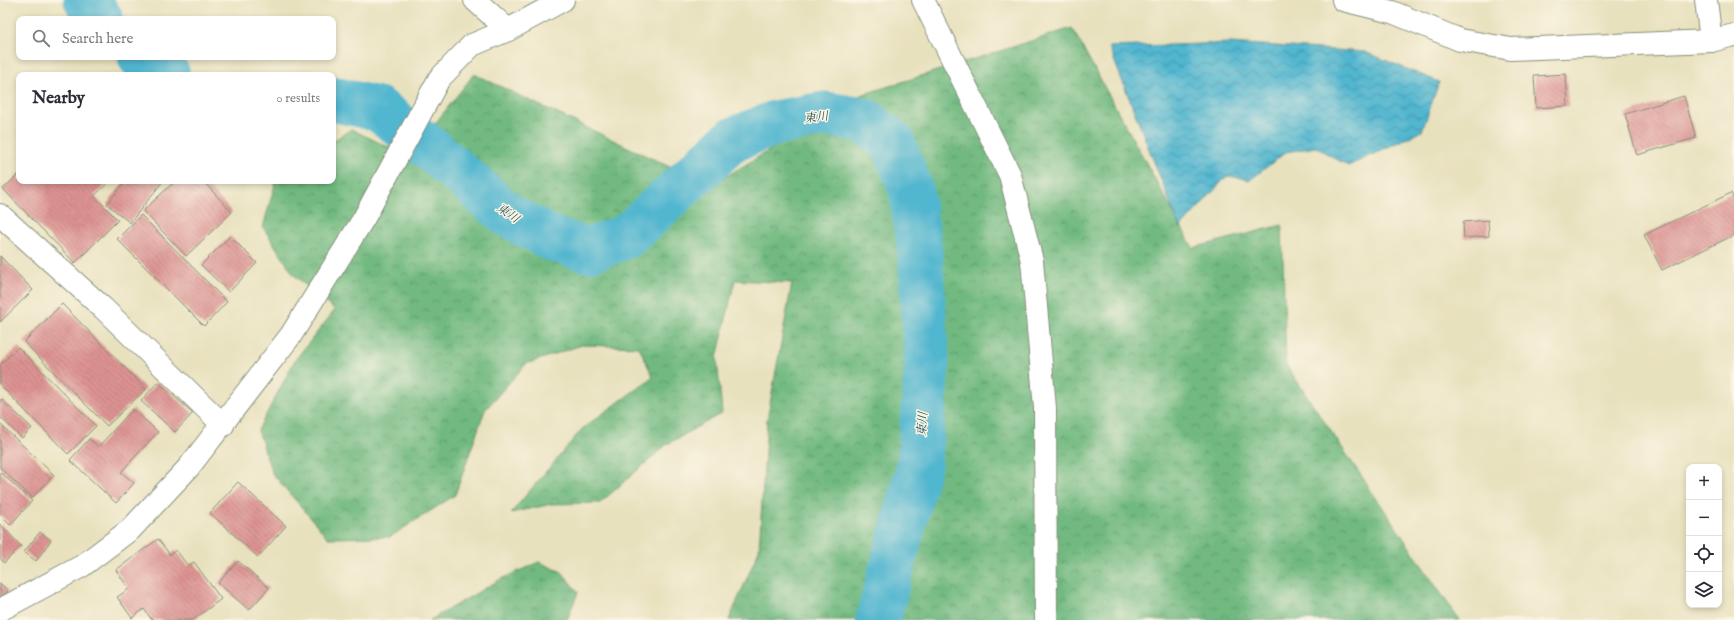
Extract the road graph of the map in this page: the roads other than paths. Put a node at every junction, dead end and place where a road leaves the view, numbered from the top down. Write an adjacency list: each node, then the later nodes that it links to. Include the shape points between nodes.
1 (475, 0): 6 (street)
2 (563, 0): 6 (street)
3 (923, 0): 12 (street, via 1010,175 1032,261 1045,408)
4 (1343, 0): 8 (street, via 1392,12 1460,40 1511,49)
5 (1706, 0): 8 (street)
6 (508, 30): 10 (street, via 472,45 439,80 364,218 291,335)
7 (1734, 35): 8 (street)
8 (1711, 41)
9 (0, 214): 10 (street, via 103,308)
10 (223, 425): 11 (street, via 189,467 131,529 82,566)
11 (0, 610)
12 (1046, 620)

